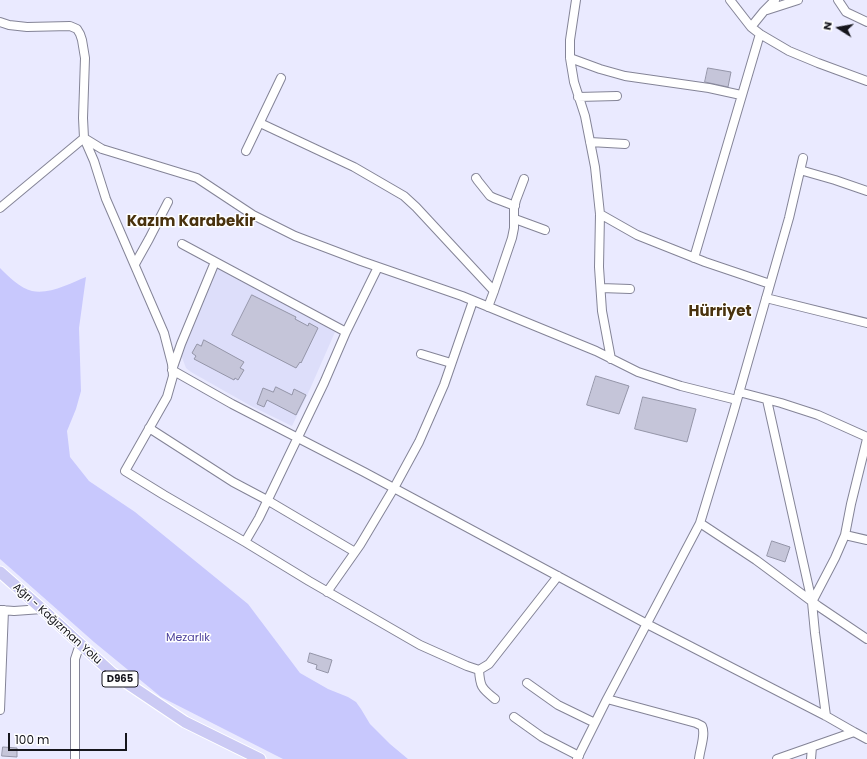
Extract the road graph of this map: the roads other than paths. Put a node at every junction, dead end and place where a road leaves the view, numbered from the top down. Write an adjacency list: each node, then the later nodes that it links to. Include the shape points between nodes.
1 (576, 0): 11 (street)
2 (730, 0): 9 (street)
3 (775, 0): 6 (street)
4 (798, 0): 6 (street)
5 (838, 0): 8 (street, via 846,12)
6 (764, 11): 9 (street)
7 (0, 22): 18 (street, via 27,26 70,26 77,29 85,58)
8 (867, 22)
9 (751, 27): 10 (street)
10 (760, 34): 13 (street, via 789,51); 14 (street)
11 (570, 58): 14 (street, via 625,76); 16 (street)
12 (281, 78): 17 (street)
13 (867, 81)
14 (741, 95): 34 (street)
15 (616, 96): 16 (street)
16 (578, 97): 19 (street)
17 (260, 123): 21 (street); 41 (street, via 354,167 404,196)
18 (84, 138): 29 (street); 36 (street, via 106,199); 37 (street, via 102,149 197,178 253,215 288,233)
19 (590, 142): 20 (street); 30 (street)
20 (625, 144)
21 (246, 151)
22 (803, 158): 23 (street)
23 (800, 170): 26 (street); 38 (street)
24 (476, 178): 28 (street, via 490,196)
25 (524, 178): 28 (street)
26 (867, 191)
27 (168, 202): 36 (street)
28 (515, 206): 31 (street)
29 (0, 208)
30 (600, 214): 34 (street, via 637,235); 39 (street)
31 (515, 219): 32 (street); 41 (street, via 512,238)
32 (545, 230)
33 (182, 244): 35 (street)
34 (694, 258): 38 (street)
35 (215, 262): 46 (street); 50 (street)
36 (134, 264): 50 (street, via 164,333)
37 (378, 267): 43 (street); 46 (street)
38 (770, 284): 42 (street)
39 (601, 288): 40 (street); 48 (street, via 602,311)
40 (630, 289)
41 (494, 291): 44 (street)
42 (766, 298): 45 (street); 51 (street)
43 (473, 301): 44 (street); 49 (street)
44 (488, 307): 48 (street)
45 (867, 323)
46 (346, 332): 55 (street)
47 (421, 354): 49 (street)
48 (611, 359): 52 (street, via 655,378)
49 (451, 363): 57 (street, via 419,442)
50 (172, 370): 54 (street, via 173,376 167,396); 55 (street)
51 (739, 392): 52 (street); 53 (street)
52 (737, 400): 59 (street)
53 (767, 400): 56 (street, via 818,414); 67 (street)
54 (149, 428): 58 (street, via 233,482); 62 (street, via 125,471)
55 (298, 438): 57 (street); 58 (street)
56 (867, 438): 60 (street)
57 (394, 488): 63 (street); 65 (street)
58 (267, 500): 62 (street); 63 (street)
59 (700, 523): 67 (street, via 756,560); 70 (street)
60 (845, 535): 61 (street); 67 (street, via 836,558)
61 (867, 540)
62 (246, 542): 66 (street)
63 (355, 552): 66 (street)
64 (0, 572): 68 (main road, Ağrı - Kağızman Yolu / D965)
65 (558, 576): 70 (street); 73 (street, via 489,664)
66 (327, 592): 73 (street, via 420,645)
67 (812, 602): 71 (street); 78 (street)
68 (42, 608): 69 (street); 72 (main road, Ağrı - Kağızman Yolu / D965)
69 (2, 610): 77 (street)
70 (647, 624): 76 (street); 78 (street)
71 (867, 639)
72 (82, 645): 85 (street, via 75,659); 86 (main road, Ağrı - Kağızman Yolu / D965, via 112,673 185,722)
73 (479, 670): 75 (street, via 480,683)
74 (528, 683): 80 (street, via 558,705)
75 (495, 699)
76 (607, 699): 80 (street); 87 (street, via 702,726 704,732)
77 (0, 710)
78 (826, 716): 81 (street)
79 (514, 717): 84 (street)
80 (595, 723): 84 (street)
81 (854, 732): 82 (street); 83 (street)
82 (867, 739)
83 (812, 748): 88 (street); 89 (street)
84 (578, 758)
85 (75, 759)
86 (260, 759)
87 (699, 759)
88 (777, 759)
89 (811, 759)

